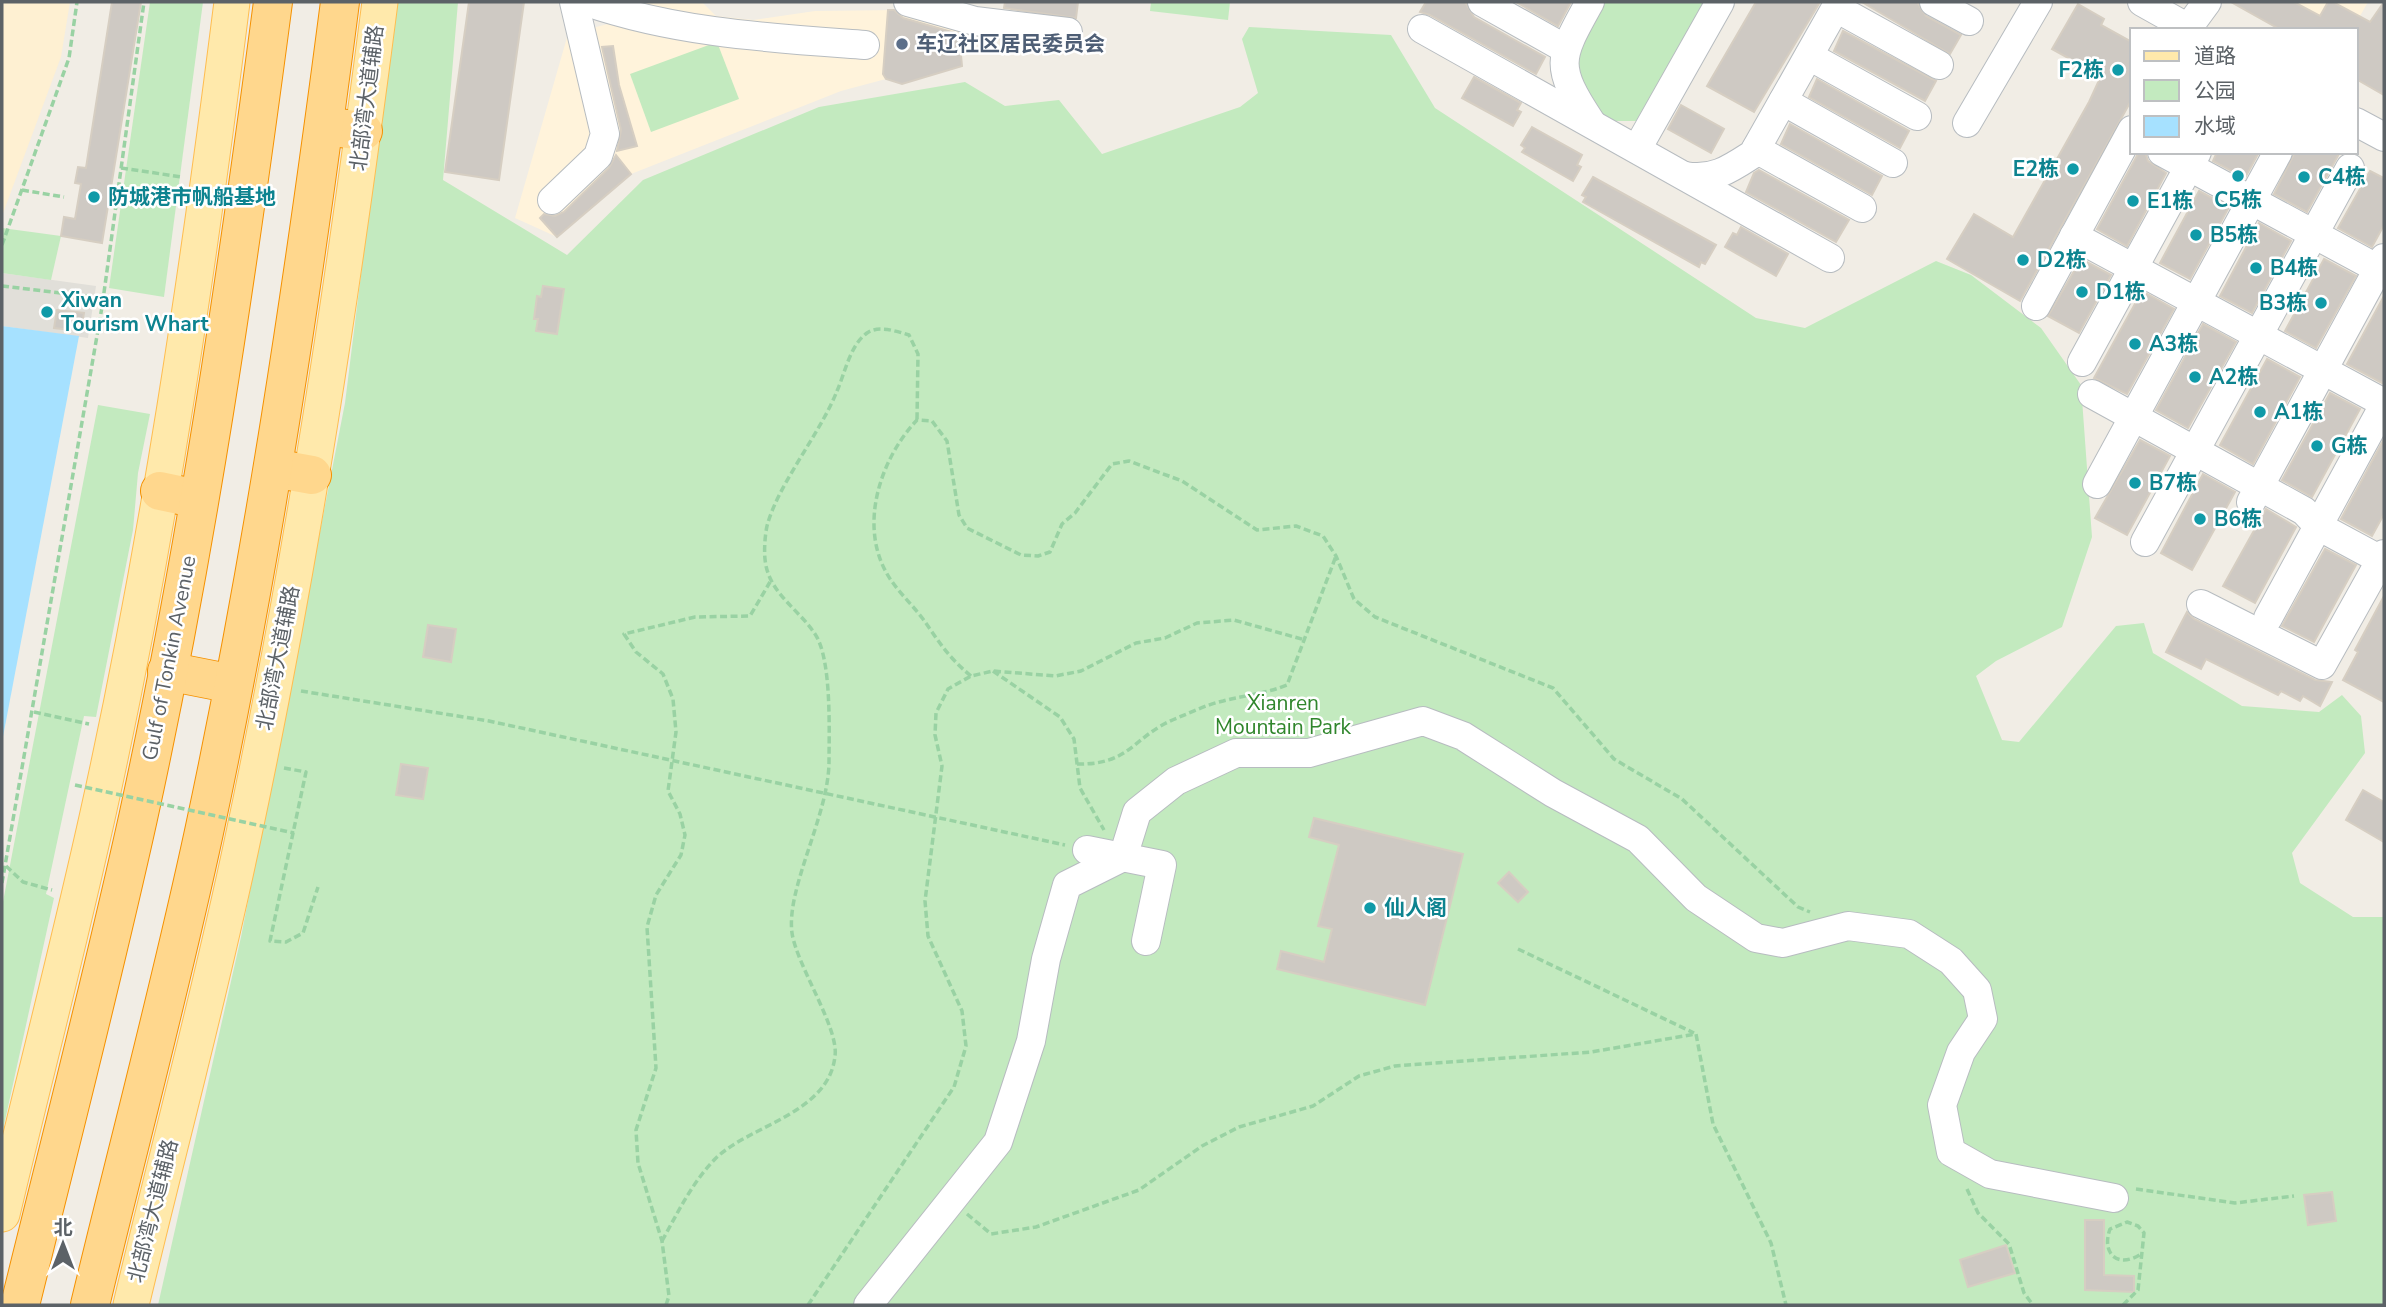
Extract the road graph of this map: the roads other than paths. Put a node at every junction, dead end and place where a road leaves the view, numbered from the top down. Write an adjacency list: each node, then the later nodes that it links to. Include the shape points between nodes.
1 (232, 2): 64 (main road)
2 (273, 2): 66 (highway, Gulf of Tonkin Avenue, via 241,243)
3 (340, 2): 31 (highway)
4 (380, 2): 33 (main road, 北部湾大道辅路)
5 (573, 2): 44 (street, via 605,134 598,156)
6 (587, 2): 23 (street, via 716,34)
7 (908, 2): 22 (street, via 975,21)
8 (1482, 2): 24 (street)
9 (1590, 2): 24 (street)
10 (1720, 2): 36 (street)
11 (1934, 2): 17 (street)
12 (2038, 2): 29 (street)
13 (2142, 2): 18 (street)
14 (2199, 2): 19 (street)
15 (2207, 2): 20 (street)
16 (1838, 5): 25 (street); 26 (street)
17 (1969, 21)
18 (2187, 28)
19 (2189, 28)
20 (2190, 28)
21 (1422, 29): 32 (street)
22 (1068, 32)
23 (865, 46)
24 (1564, 48): 32 (street, via 1565,74)
25 (1809, 55): 27 (street); 28 (street)
26 (1938, 65)
27 (1783, 101): 37 (street); 41 (street)
28 (1917, 116)
29 (1967, 123)
30 (2358, 123): 35 (street)
31 (324, 126): 33 (highway); 61 (highway)
32 (1594, 126): 36 (street)
33 (363, 131): 62 (main road, 北部湾大道辅路)
34 (2130, 135): 48 (street)
35 (2384, 137)
36 (1637, 149): 43 (street)
37 (1756, 149): 43 (street, via 1730,169 1705,180); 46 (street)
38 (2170, 154): 40 (street)
39 (2277, 154): 45 (street)
40 (2193, 160): 45 (street); 51 (street)
41 (1893, 163)
42 (2350, 168): 47 (street)
43 (1682, 175): 49 (street)
44 (552, 200)
45 (2252, 201): 47 (street); 52 (street)
46 (1862, 208)
47 (2313, 234): 50 (street); 54 (street)
48 (2074, 236): 51 (street); 53 (street)
49 (1830, 258)
50 (2382, 267): 56 (street)
51 (2134, 268): 52 (street); 55 (street)
52 (2197, 302): 54 (street); 59 (street)
53 (2036, 306)
54 (2258, 335): 56 (street); 60 (street)
55 (2082, 362)
56 (2323, 370): 58 (street); 65 (street)
57 (2092, 394): 59 (street)
58 (2384, 404): 67 (street)
59 (2134, 417): 60 (street); 63 (street)
60 (2194, 451): 65 (street); 68 (street)
61 (273, 468): 62 (highway); 73 (highway)
62 (312, 475): 81 (main road, 北部湾大道辅路, via 243,841)
63 (2097, 484)
64 (160, 491): 66 (highway); 78 (main road, via 115,729)
65 (2255, 495): 67 (street, via 2304,511)
66 (198, 499): 72 (highway, Gulf of Tonkin Avenue)
67 (2318, 526): 69 (street); 71 (street)
68 (2145, 542)
69 (2383, 557): 70 (street, via 2322,665)
70 (2201, 604)
71 (2268, 618)
72 (167, 671): 73 (highway); 79 (highway, Gulf of Tonkin Avenue, via 138,818)
73 (233, 684): 80 (highway, via 204,832)
74 (1087, 850): 75 (street)
75 (1123, 857): 76 (street, via 1162,865); 77 (street, via 1137,812 1175,781 1236,753 1309,753 1423,721 1464,736 1553,793 1638,839 1696,898 1756,938 1783,943 1848,926 1909,934 1951,961 1977,990 1983,1019 1961,1052 1942,1105 1951,1152 1990,1174); 82 (street, via 1067,885 1046,959 1031,1041 998,1142)
76 (1146, 941)
77 (2121, 1210)
78 (2, 1213)
79 (20, 1305)
80 (90, 1305)
81 (131, 1305)
82 (868, 1305)

